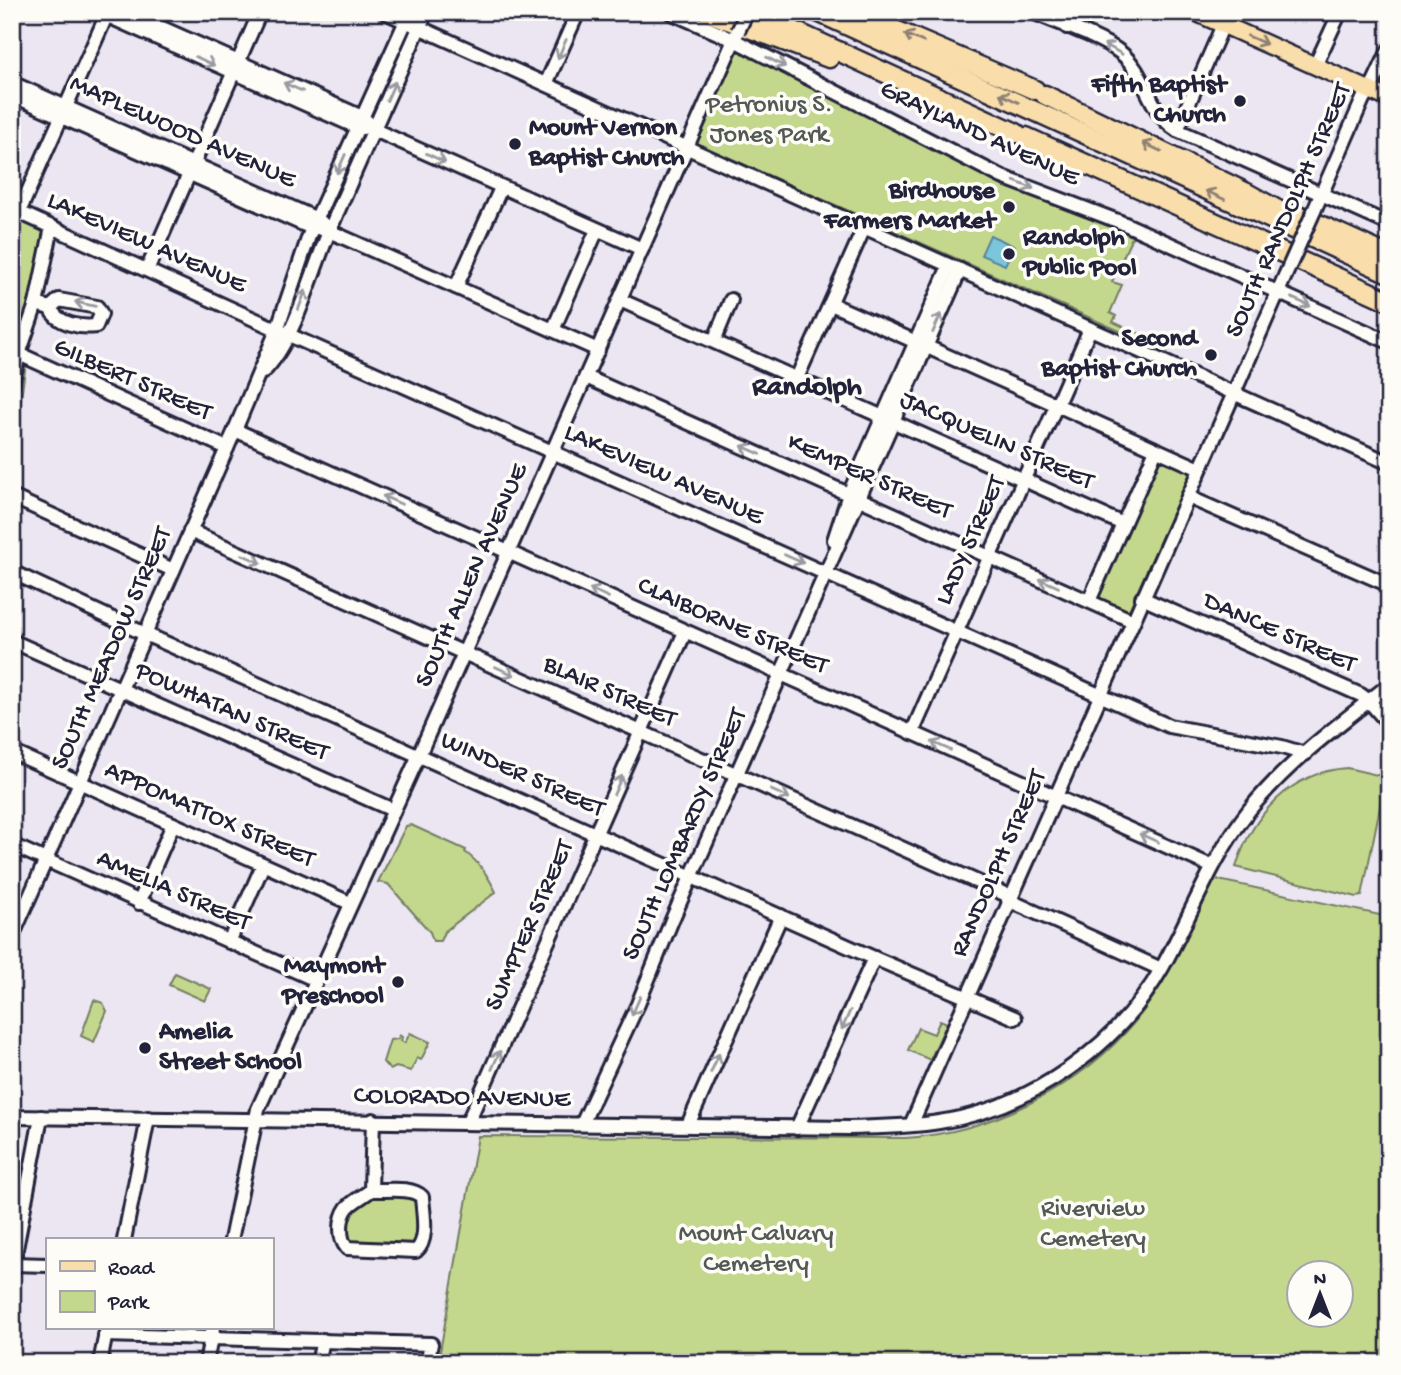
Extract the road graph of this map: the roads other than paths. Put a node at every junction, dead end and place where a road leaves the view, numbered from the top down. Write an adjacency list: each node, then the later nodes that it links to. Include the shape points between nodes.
1 (126, 12): 24 (street)
2 (260, 12): 24 (street)
3 (385, 12): 17 (street)
4 (426, 12): 19 (street, SOUTH MEADOW STREET)
5 (578, 12): 27 (street, one-way to 27)
6 (670, 12): 21 (street, GRAYLAND AVENUE)
7 (708, 12): 25 (highway, via 832,59)
8 (747, 12): 21 (street, SOUTH ALLEN AVENUE, bridge)
9 (753, 12): 25 (highway)
10 (818, 12): 52 (highway, one-way to 10)
11 (853, 12): 38 (highway, one-way to 11, via 1040,93)
12 (1032, 12): 20 (street)
13 (1074, 12): 20 (street)
14 (1195, 12): 18 (main road)
15 (1340, 12): 23 (street)
16 (104, 13): 24 (street, one-way to 24); 31 (street)
17 (408, 17): 19 (street); 32 (street, SOUTH MEADOW STREET)
18 (1223, 25): 23 (main road, one-way to 23); 34 (street)
19 (419, 27): 27 (street); 33 (street, SOUTH MEADOW STREET, one-way to 19)
20 (1067, 27): 34 (street, one-way to 20, via 1158,114 1122,53)
21 (736, 36): 35 (street, SOUTH ALLEN AVENUE); 54 (street, GRAYLAND AVENUE, one-way to 54, via 1002,177 1123,223)
22 (1389, 50): 28 (street, SOUTH RANDOLPH STREET)
23 (1315, 66): 28 (main road)
24 (235, 68): 32 (street); 36 (street)
25 (889, 75): 57 (highway)
26 (12, 82): 31 (street, MAPLEWOOD AVENUE)
27 (546, 84): 35 (street)
28 (1369, 90): 30 (main road); 39 (street, SOUTH RANDOLPH STREET)
29 (12, 95): 31 (street, MAPLEWOOD AVENUE)
30 (1389, 99)
31 (64, 112): 36 (street, MAPLEWOOD AVENUE); 40 (street)
32 (360, 122): 33 (street); 41 (street, SOUTH MEADOW STREET, one-way to 41)
33 (374, 129): 37 (street, one-way to 37); 46 (street, SOUTH MEADOW STREET)
34 (1177, 130): 39 (street)
35 (687, 148): 44 (street); 47 (street, SOUTH ALLEN AVENUE)
36 (191, 168): 41 (street, MAPLEWOOD AVENUE); 51 (street)
37 (501, 188): 45 (street); 53 (street)
38 (1245, 192): 48 (highway); 49 (highway)
39 (1321, 194): 42 (street); 54 (street, SOUTH RANDOLPH STREET, bridge)
40 (15, 210): 43 (street, LAKEVIEW AVENUE)
41 (315, 223): 46 (street, MAPLEWOOD AVENUE); 64 (street, SOUTH MEADOW STREET, via 294,275)
42 (1389, 224)
43 (52, 227): 51 (street, LAKEVIEW AVENUE); 58 (street)
44 (864, 228): 50 (street); 59 (street)
45 (597, 230): 47 (street); 63 (street)
46 (329, 231): 53 (street, MAPLEWOOD AVENUE); 64 (street, SOUTH MEADOW STREET, one-way to 46)
47 (642, 249): 55 (street, SOUTH ALLEN AVENUE)
48 (1389, 256)
49 (1389, 264)
50 (954, 268): 62 (street); 67 (street, SOUTH LOMBARDY STREET)
51 (147, 270): 64 (street, LAKEVIEW AVENUE)
52 (1389, 273)
53 (456, 287): 63 (street, MAPLEWOOD AVENUE)
54 (1278, 292): 66 (street, GRAYLAND AVENUE, one-way to 66); 73 (street, SOUTH RANDOLPH STREET)
55 (620, 300): 65 (street, JACQUELIN STREET); 68 (street, SOUTH ALLEN AVENUE)
56 (731, 300): 65 (street)
57 (1389, 300)
58 (36, 304): 60 (street); 69 (street)
59 (831, 304): 67 (street); 71 (street)
60 (50, 308)
61 (12, 320): 69 (street)
62 (1090, 329): 73 (street); 74 (street, LADY STREET)
63 (553, 330): 68 (street, MAPLEWOOD AVENUE)
64 (283, 332): 76 (street, SOUTH MEADOW STREET, via 271,365 256,379); 79 (street, LAKEVIEW AVENUE)
65 (714, 341): 71 (street, JACQUELIN STREET)
66 (1389, 342)
67 (921, 344): 74 (street); 75 (street, SOUTH LOMBARDY STREET)
68 (598, 350): 70 (street, SOUTH ALLEN AVENUE)
69 (19, 355): 72 (street); 77 (street, GILBERT STREET)
70 (586, 377): 79 (street, SOUTH ALLEN AVENUE); 83 (street, KEMPER STREET, one-way to 70)
71 (797, 378): 75 (street, JACQUELIN STREET)
72 (12, 384)
73 (1233, 393): 80 (street); 81 (street, SOUTH RANDOLPH STREET)
74 (1056, 405): 78 (street); 82 (street, LADY STREET)
75 (888, 420): 82 (street, JACQUELIN STREET); 83 (street, SOUTH LOMBARDY STREET)
76 (235, 430): 77 (street, SOUTH MEADOW STREET); 88 (street, CLAIBORNE STREET, one-way to 76)
77 (227, 448): 87 (street, SOUTH MEADOW STREET)
78 (1156, 450): 81 (street); 86 (street)
79 (553, 452): 88 (street, SOUTH ALLEN AVENUE); 90 (street, LAKEVIEW AVENUE, one-way to 90)
80 (1389, 463)
81 (1200, 469): 85 (street, SOUTH RANDOLPH STREET)
82 (1023, 480): 86 (street, JACQUELIN STREET); 89 (street, LADY STREET)
83 (854, 496): 89 (street, KEMPER STREET); 90 (street, SOUTH LOMBARDY STREET)
84 (12, 497): 91 (street)
85 (1188, 497): 93 (street); 94 (street, SOUTH RANDOLPH STREET)
86 (1123, 524): 95 (street)
87 (190, 531): 91 (street, SOUTH MEADOW STREET); 101 (street, BLAIR STREET, one-way to 101)
88 (509, 552): 97 (street, CLAIBORNE STREET, one-way to 88); 101 (street, SOUTH ALLEN AVENUE)
89 (989, 557): 95 (street, KEMPER STREET, one-way to 89); 98 (street, LADY STREET)
90 (827, 568): 98 (street, LAKEVIEW AVENUE); 102 (street, SOUTH LOMBARDY STREET)
91 (173, 570): 99 (street, SOUTH MEADOW STREET)
92 (12, 572): 99 (street, WINDER STREET)
93 (1389, 585)
94 (1142, 598): 96 (street, SOUTH RANDOLPH STREET); 106 (street, DANCE STREET)
95 (1089, 601): 96 (street, KEMPER STREET)
96 (1133, 621): 105 (street, RANDOLPH STREET)
97 (685, 632): 102 (street, CLAIBORNE STREET); 108 (street, SUMPTER STREET)
98 (956, 632): 105 (street, LAKEVIEW AVENUE); 109 (street, LADY STREET)
99 (145, 634): 104 (street, SOUTH MEADOW STREET); 112 (street, WINDER STREET)
100 (12, 641): 104 (street, POWHATAN STREET)
101 (464, 653): 108 (street, BLAIR STREET, one-way to 108); 112 (street, SOUTH ALLEN AVENUE)
102 (782, 674): 109 (street, CLAIBORNE STREET); 113 (street, SOUTH LOMBARDY STREET)
103 (1389, 685): 106 (street, COLORADO AVENUE)
104 (121, 689): 114 (street, SOUTH MEADOW STREET); 116 (street, POWHATAN STREET)
105 (1100, 695): 111 (street, LAKEVIEW AVENUE, via 1170,726); 115 (street, RANDOLPH STREET)
106 (1369, 701): 107 (street, DANCE STREET); 111 (street, COLORADO AVENUE)
107 (1389, 724)
108 (642, 732): 113 (street, BLAIR STREET); 118 (street, SUMPTER STREET, one-way to 108)
109 (912, 733): 115 (street, CLAIBORNE STREET, one-way to 109)
110 (12, 752): 114 (street, APPOMATTOX STREET)
111 (1305, 754): 122 (street, COLORADO AVENUE, via 1251,809)
112 (418, 755): 116 (street, SOUTH ALLEN AVENUE); 118 (street, WINDER STREET)
113 (737, 775): 123 (street, SOUTH LOMBARDY STREET); 124 (street, BLAIR STREET, one-way to 124)
114 (80, 783): 117 (street, APPOMATTOX STREET); 120 (street, SOUTH MEADOW STREET)
115 (1055, 795): 122 (street, CLAIBORNE STREET, one-way to 115); 124 (street, RANDOLPH STREET)
116 (393, 810): 126 (street, SOUTH ALLEN AVENUE)
117 (173, 824): 121 (street, APPOMATTOX STREET); 125 (street)
118 (597, 834): 123 (street, WINDER STREET); 140 (street, SUMPTER STREET, one-way to 118)
119 (12, 845): 120 (street, AMELIA STREET)
120 (45, 860): 125 (street, AMELIA STREET); 128 (street, SOUTH MEADOW STREET)
121 (263, 865): 126 (street, APPOMATTOX STREET); 129 (street)
122 (1211, 866): 131 (street, COLORADO AVENUE)
123 (691, 876): 127 (street, WINDER STREET); 141 (street, SOUTH LOMBARDY STREET, one-way to 141)
124 (1009, 898): 131 (street, BLAIR STREET); 133 (street, RANDOLPH STREET)
125 (139, 903): 129 (street, AMELIA STREET)
126 (350, 903): 132 (street, SOUTH ALLEN AVENUE)
127 (781, 916): 130 (street, WINDER STREET); 142 (street, one-way to 127)
128 (12, 937)
129 (229, 942): 132 (street, AMELIA STREET)
130 (874, 958): 133 (street, WINDER STREET); 144 (street, one-way to 144)
131 (1161, 970): 143 (street, COLORADO AVENUE, via 1116,1028 1058,1076 992,1109)
132 (316, 980): 138 (street, SOUTH ALLEN AVENUE)
133 (966, 998): 134 (street, WINDER STREET); 143 (street, RANDOLPH STREET)
134 (1015, 1018)
135 (12, 1116): 136 (street, COLORADO AVENUE)
136 (41, 1117): 137 (street, COLORADO AVENUE); 149 (street)
137 (148, 1118): 138 (street, COLORADO AVENUE); 146 (street)
138 (256, 1119): 139 (street, COLORADO AVENUE); 147 (street, SOUTH ALLEN AVENUE)
139 (373, 1120): 140 (street, COLORADO AVENUE); 145 (street)
140 (468, 1122): 141 (street, COLORADO AVENUE)
141 (582, 1124): 142 (street, COLORADO AVENUE)
142 (688, 1125): 144 (street, COLORADO AVENUE)
143 (911, 1125): 144 (street, COLORADO AVENUE)
144 (797, 1128)
145 (371, 1190): 145 (street, via 348,1207 342,1224 347,1248 416,1251 421,1247 422,1197 410,1191)
146 (124, 1238)
147 (231, 1238)
148 (46, 1265): 149 (street)
149 (13, 1266)
150 (106, 1332): 151 (street); 153 (street)
151 (212, 1333): 152 (street); 154 (street)
152 (323, 1340): 155 (street); 156 (street, via 431,1344)
153 (100, 1363)
154 (206, 1363)
155 (318, 1363)
156 (427, 1363)

